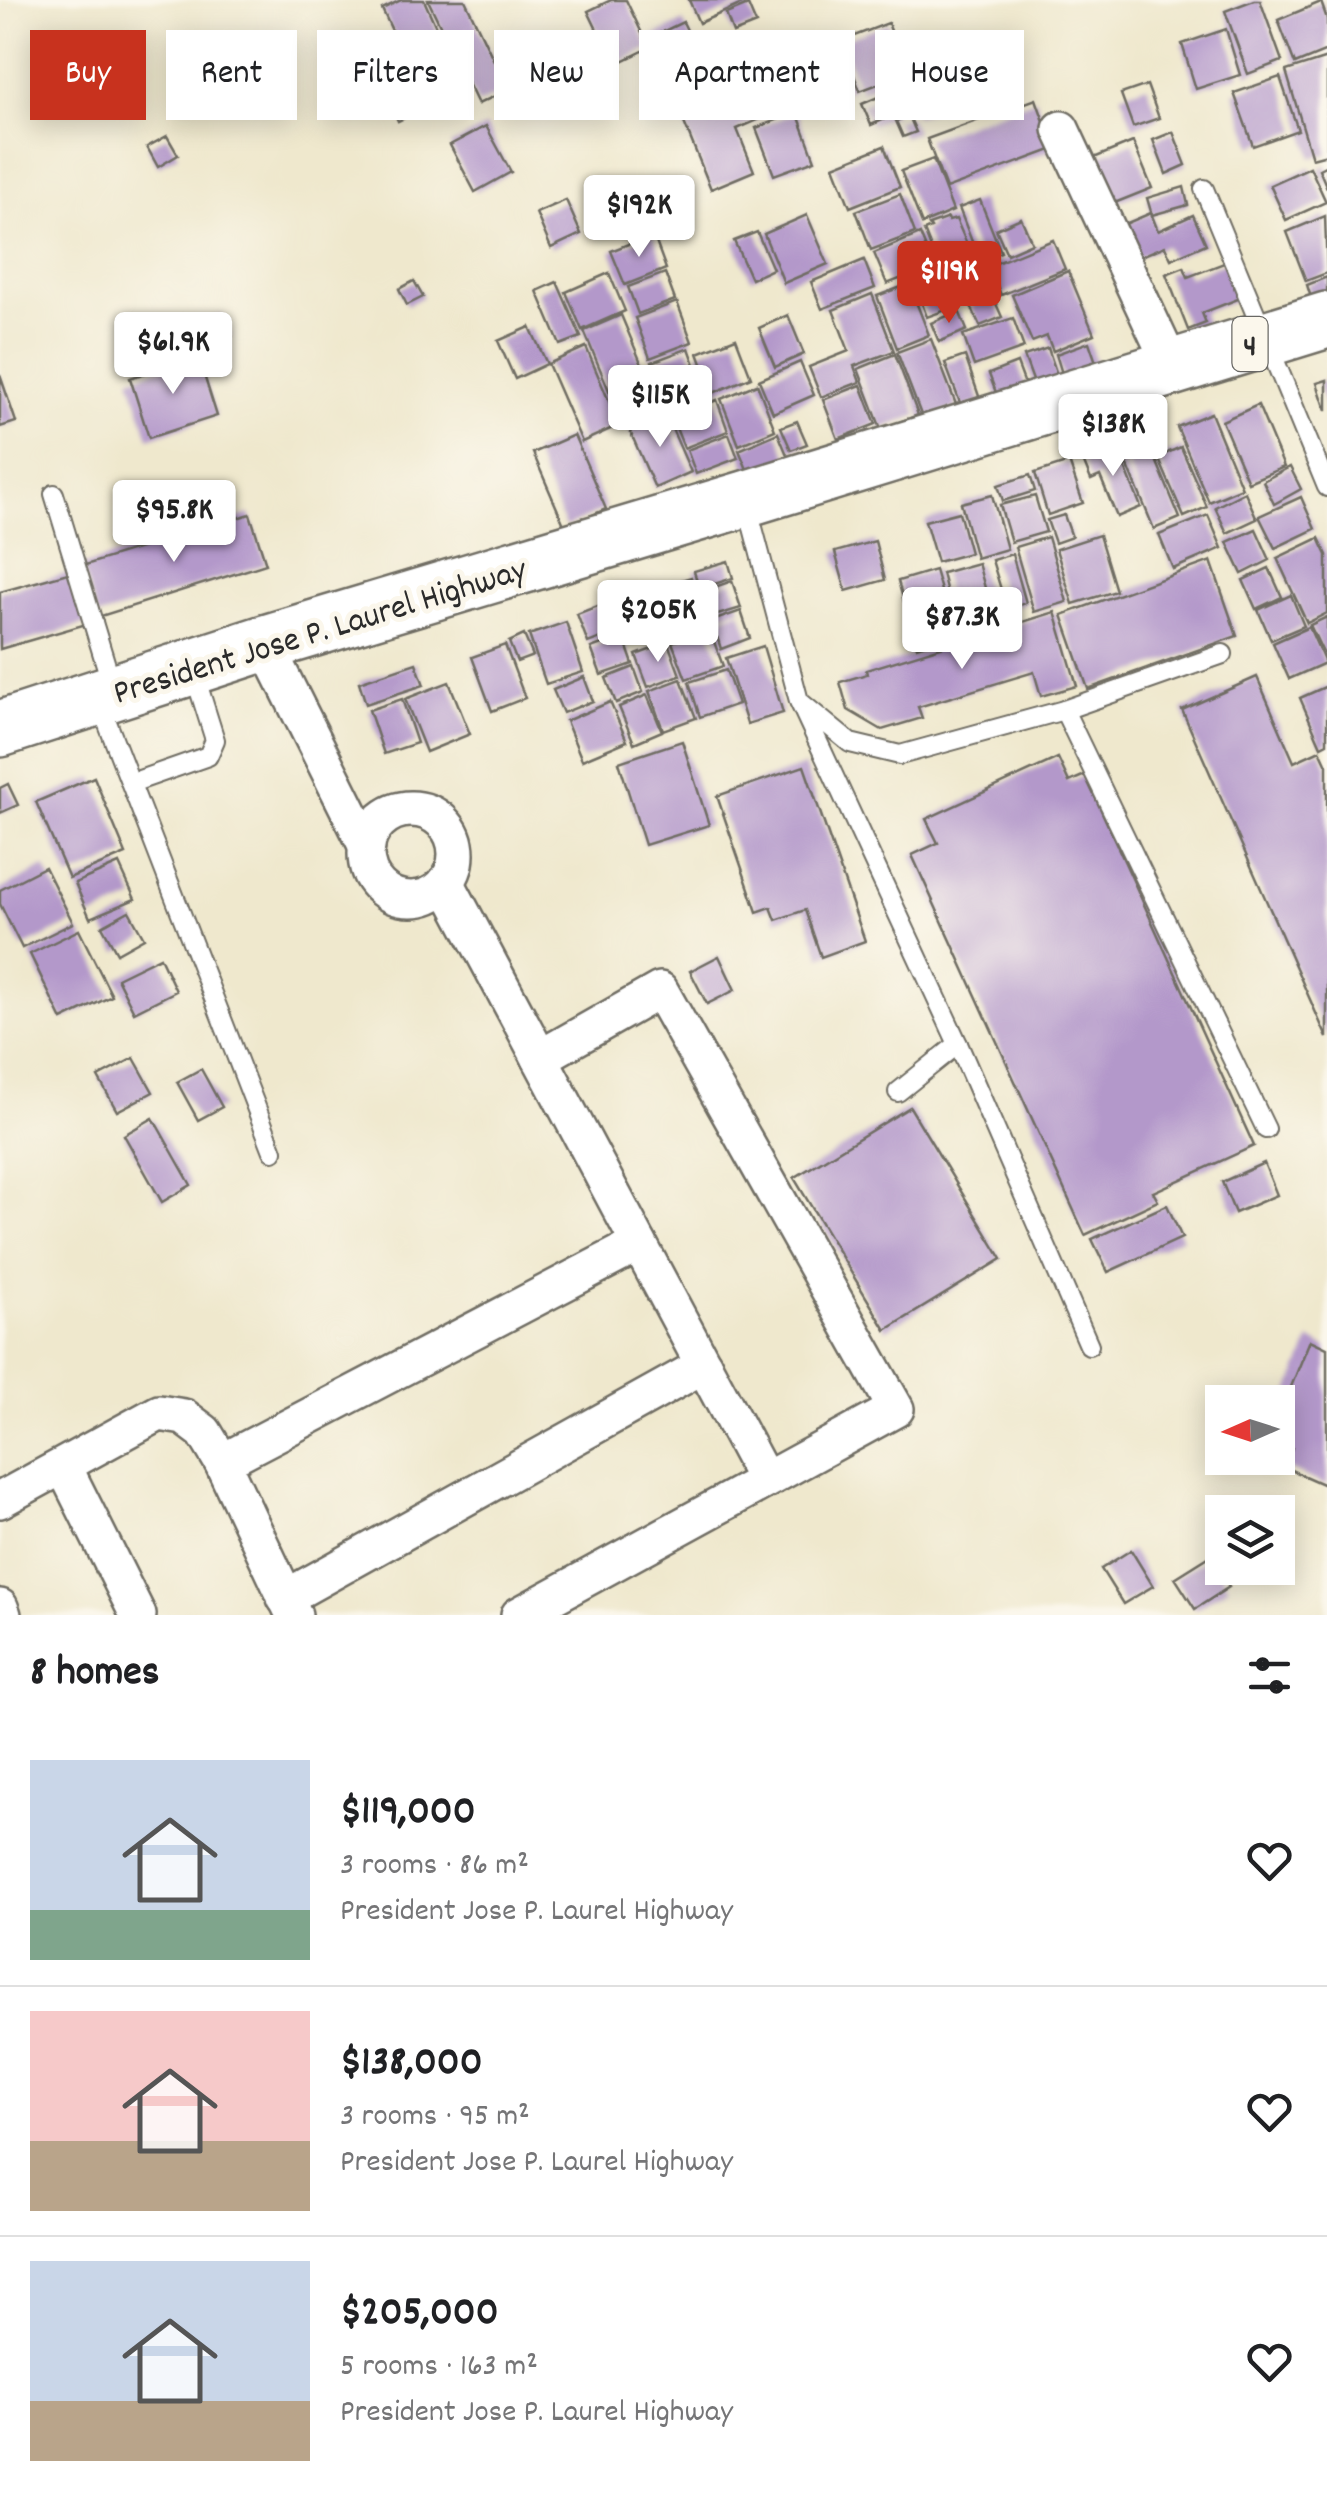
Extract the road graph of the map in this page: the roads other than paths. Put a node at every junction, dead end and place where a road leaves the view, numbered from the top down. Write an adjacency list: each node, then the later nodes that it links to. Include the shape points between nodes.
1 (1061, 128): 5 (street)
2 (1204, 189): 4 (lane)
3 (1327, 320): 4 (highway, President Jose P. Laurel Highway / 4)
4 (1267, 339): 5 (highway, President Jose P. Laurel Highway / 4); 6 (lane)
5 (1172, 367): 8 (highway, President Jose P. Laurel Highway / 4)
6 (1327, 487)
7 (54, 494): 12 (lane)
8 (746, 500): 9 (highway, President Jose P. Laurel Highway / 4); 13 (lane)
9 (265, 642): 11 (highway, President Jose P. Laurel Highway / 4); 17 (street)
10 (1223, 654): 14 (lane)
11 (192, 666): 12 (highway, President Jose P. Laurel Highway / 4); 16 (lane, via 215,740 208,756)
12 (106, 695): 15 (highway, President Jose P. Laurel Highway / 4); 16 (lane)
13 (799, 700): 14 (lane, via 850,743 900,755); 19 (lane)
14 (1064, 710): 22 (lane)
15 (0, 729)
16 (130, 783): 23 (lane)
17 (367, 847): 18 (street, via 372,875 391,894 418,899); 18 (street, via 372,832 395,812 426,812 450,830 456,845)
18 (446, 882): 20 (street)
19 (958, 1044): 21 (lane); 25 (lane)
20 (540, 1058): 24 (street); 29 (street, via 660,990 896,1409)
21 (898, 1092)
22 (1266, 1129)
23 (273, 1151)
24 (639, 1244): 26 (street); 27 (street)
25 (1089, 1344)
26 (704, 1365): 29 (street); 31 (street)
27 (222, 1462): 28 (street, via 196,1425 158,1414); 31 (street)
28 (64, 1466): 30 (street); 34 (street)
29 (765, 1480): 35 (street)
30 (0, 1500)
31 (289, 1607)
32 (0, 1608): 33 (street)
33 (3, 1615)
34 (138, 1615)
35 (519, 1615)

